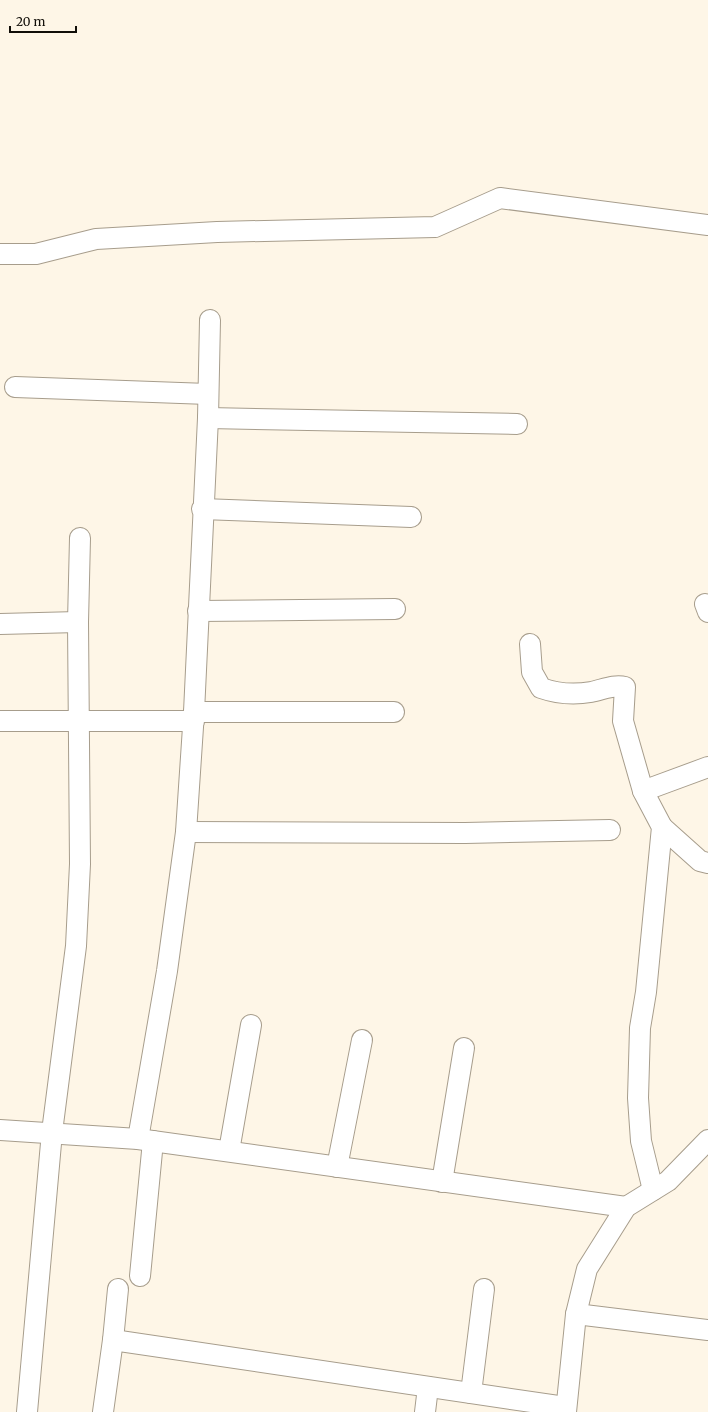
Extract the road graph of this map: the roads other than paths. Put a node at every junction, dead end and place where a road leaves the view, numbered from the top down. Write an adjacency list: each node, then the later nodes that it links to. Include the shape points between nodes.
1 (708, 225): 2 (street, via 500,198 435,227 217,232 104,239 36,254)
2 (0, 254)
3 (210, 320): 5 (street)
4 (15, 387): 5 (street)
5 (208, 394): 6 (street)
6 (208, 418): 7 (street); 8 (street)
7 (517, 424)
8 (202, 509): 9 (street); 12 (street)
9 (411, 517)
10 (80, 538): 13 (street)
11 (395, 609): 12 (street)
12 (198, 611): 17 (street)
13 (78, 622): 14 (street); 19 (street)
14 (0, 624)
15 (530, 644): 21 (street, via 532,672 541,688 557,694 626,687 624,721)
16 (394, 712): 17 (street)
17 (194, 717): 19 (street); 24 (street)
18 (0, 721): 19 (street)
19 (78, 722): 30 (street, via 80,864 76,946)
20 (708, 767): 21 (street)
21 (643, 791): 22 (street)
22 (662, 827): 25 (street, via 700,861); 36 (street, via 646,992 640,1028 638,1098 641,1141)
23 (610, 830): 24 (street, via 465,833)
24 (186, 832): 31 (street)
25 (708, 863)
26 (251, 1025): 33 (street)
27 (362, 1040): 34 (street)
28 (464, 1048): 35 (street)
29 (0, 1130): 30 (street)
30 (52, 1132): 31 (street); 47 (street)
31 (146, 1140): 33 (street); 38 (street)
32 (708, 1140): 36 (street, via 668,1181)
33 (228, 1151): 34 (street)
34 (337, 1167): 35 (street)
35 (442, 1182): 37 (street)
36 (653, 1190): 37 (street)
37 (626, 1207): 41 (street, via 587,1269)
38 (140, 1276)
39 (118, 1289): 43 (street)
40 (484, 1289): 45 (street)
41 (576, 1314): 42 (street); 46 (street)
42 (708, 1330)
43 (113, 1340): 44 (street); 48 (street)
44 (428, 1387): 45 (street); 49 (street)
45 (471, 1393): 46 (street)
46 (565, 1409)
47 (28, 1412)
48 (103, 1412)
49 (425, 1412)

